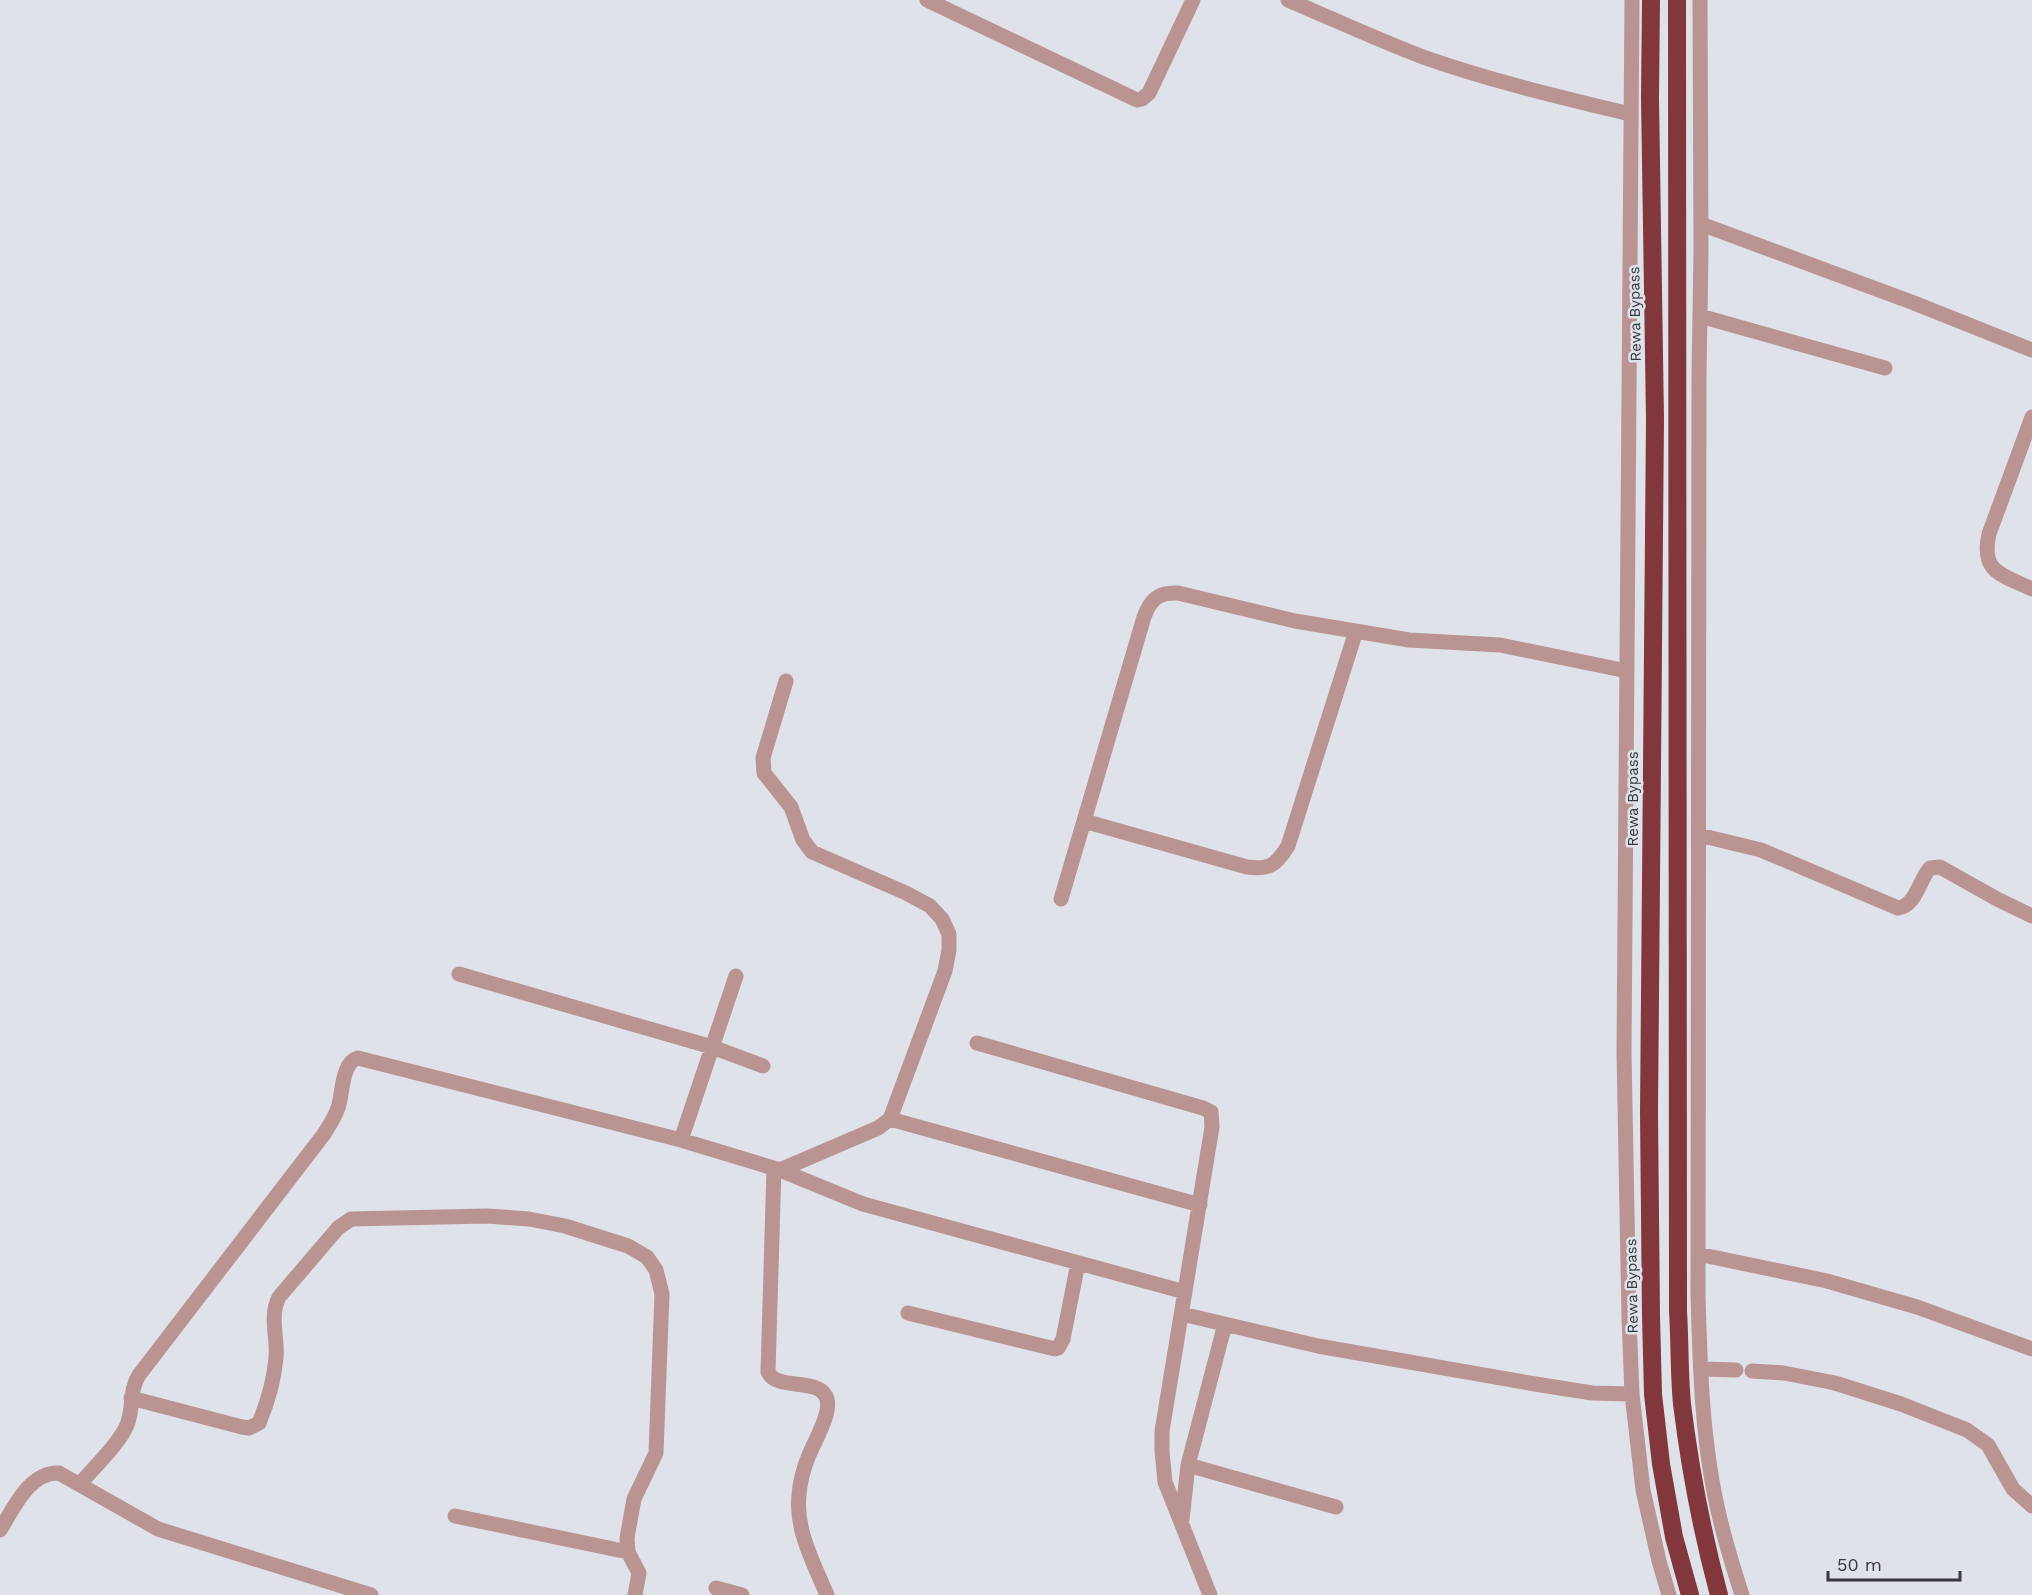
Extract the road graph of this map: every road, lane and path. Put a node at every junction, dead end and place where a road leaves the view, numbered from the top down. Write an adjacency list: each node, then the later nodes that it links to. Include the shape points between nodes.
1 (927, 0): 2 (street, via 1137,100 1149,93)
2 (1193, 0)
3 (1288, 0): 8 (street, via 1468,72)
4 (1632, 0): 8 (street)
5 (1651, 0): 59 (highway, Rewa Bypass, via 1655,419 1650,1292 1653,1394 1661,1464 1674,1537)
6 (1677, 0): 60 (highway, via 1678,1311 1682,1401 1690,1459 1703,1535)
7 (1700, 0): 9 (street)
8 (1630, 114): 16 (street)
9 (1701, 224): 10 (street); 11 (street)
10 (1700, 316): 12 (street); 19 (street)
11 (2032, 350)
12 (1885, 368)
13 (2032, 417): 14 (street, via 1985,549 1987,560 2000,574)
14 (2032, 589)
15 (1356, 631): 16 (street, via 1417,641 1500,645); 18 (street, via 1178,593 1155,597 1144,617); 18 (street, via 1280,860 1271,866 1247,867)
16 (1627, 671): 41 (street, via 1624,1052)
17 (786, 681): 27 (street, via 763,767 767,780 791,807 806,846 930,906 949,934 945,970)
18 (1084, 821): 20 (street)
19 (1699, 836): 21 (street, via 1761,850 1898,908 1911,901 1930,868 1940,867); 31 (street)
20 (1061, 899)
21 (2032, 916)
22 (459, 974): 25 (street)
23 (736, 976): 25 (street)
24 (977, 1043): 30 (street, via 1208,1109 1213,1120)
25 (712, 1047): 26 (street); 28 (street)
26 (763, 1066)
27 (890, 1119): 29 (street, via 878,1128); 30 (street)
28 (681, 1140): 29 (street); 42 (street, via 363,1058 354,1059 347,1068 338,1109 324,1134 139,1375)
29 (777, 1169): 32 (street, via 863,1204); 56 (street, via 768,1372 775,1379 824,1392 827,1398 827,1413 809,1456 799,1495 805,1541)
30 (1200, 1205): 33 (street)
31 (1698, 1254): 37 (street, via 1827,1281 1917,1307); 38 (street)
32 (1078, 1263): 33 (street); 34 (street, via 1063,1339 1055,1349)
33 (1185, 1293): 35 (street)
34 (908, 1313)
35 (1182, 1314): 36 (street); 48 (street, via 1162,1431 1166,1482)
36 (1225, 1324): 41 (street, via 1318,1346 1529,1383 1592,1393); 43 (street)
37 (2032, 1349)
38 (1701, 1369): 39 (street); 61 (street, via 1714,1487)
39 (1736, 1370)
40 (1752, 1371): 45 (street, via 1835,1383 1967,1430 1988,1445 2013,1489)
41 (1632, 1394): 58 (street, via 1643,1490)
42 (131, 1398): 44 (street, via 125,1430); 50 (street, via 242,1428 259,1423 276,1357 275,1305 338,1228 351,1219 487,1216 529,1219 593,1234 647,1257 656,1270 662,1294 656,1453 634,1499)
43 (1188, 1465): 46 (street); 48 (street)
44 (80, 1484): 49 (street, via 59,1473 38,1477); 52 (street, via 158,1529)
45 (2032, 1506)
46 (1336, 1507)
47 (455, 1516): 50 (street)
48 (1182, 1520): 57 (street)
49 (0, 1530)
50 (628, 1552): 54 (street, via 639,1573)
51 (716, 1588): 55 (street)
52 (345, 1591): 53 (street)
53 (371, 1595)
54 (635, 1595)
55 (742, 1595)
56 (826, 1595)
57 (1210, 1595)
58 (1669, 1595)
59 (1690, 1595)
60 (1719, 1595)
61 (1742, 1595)

